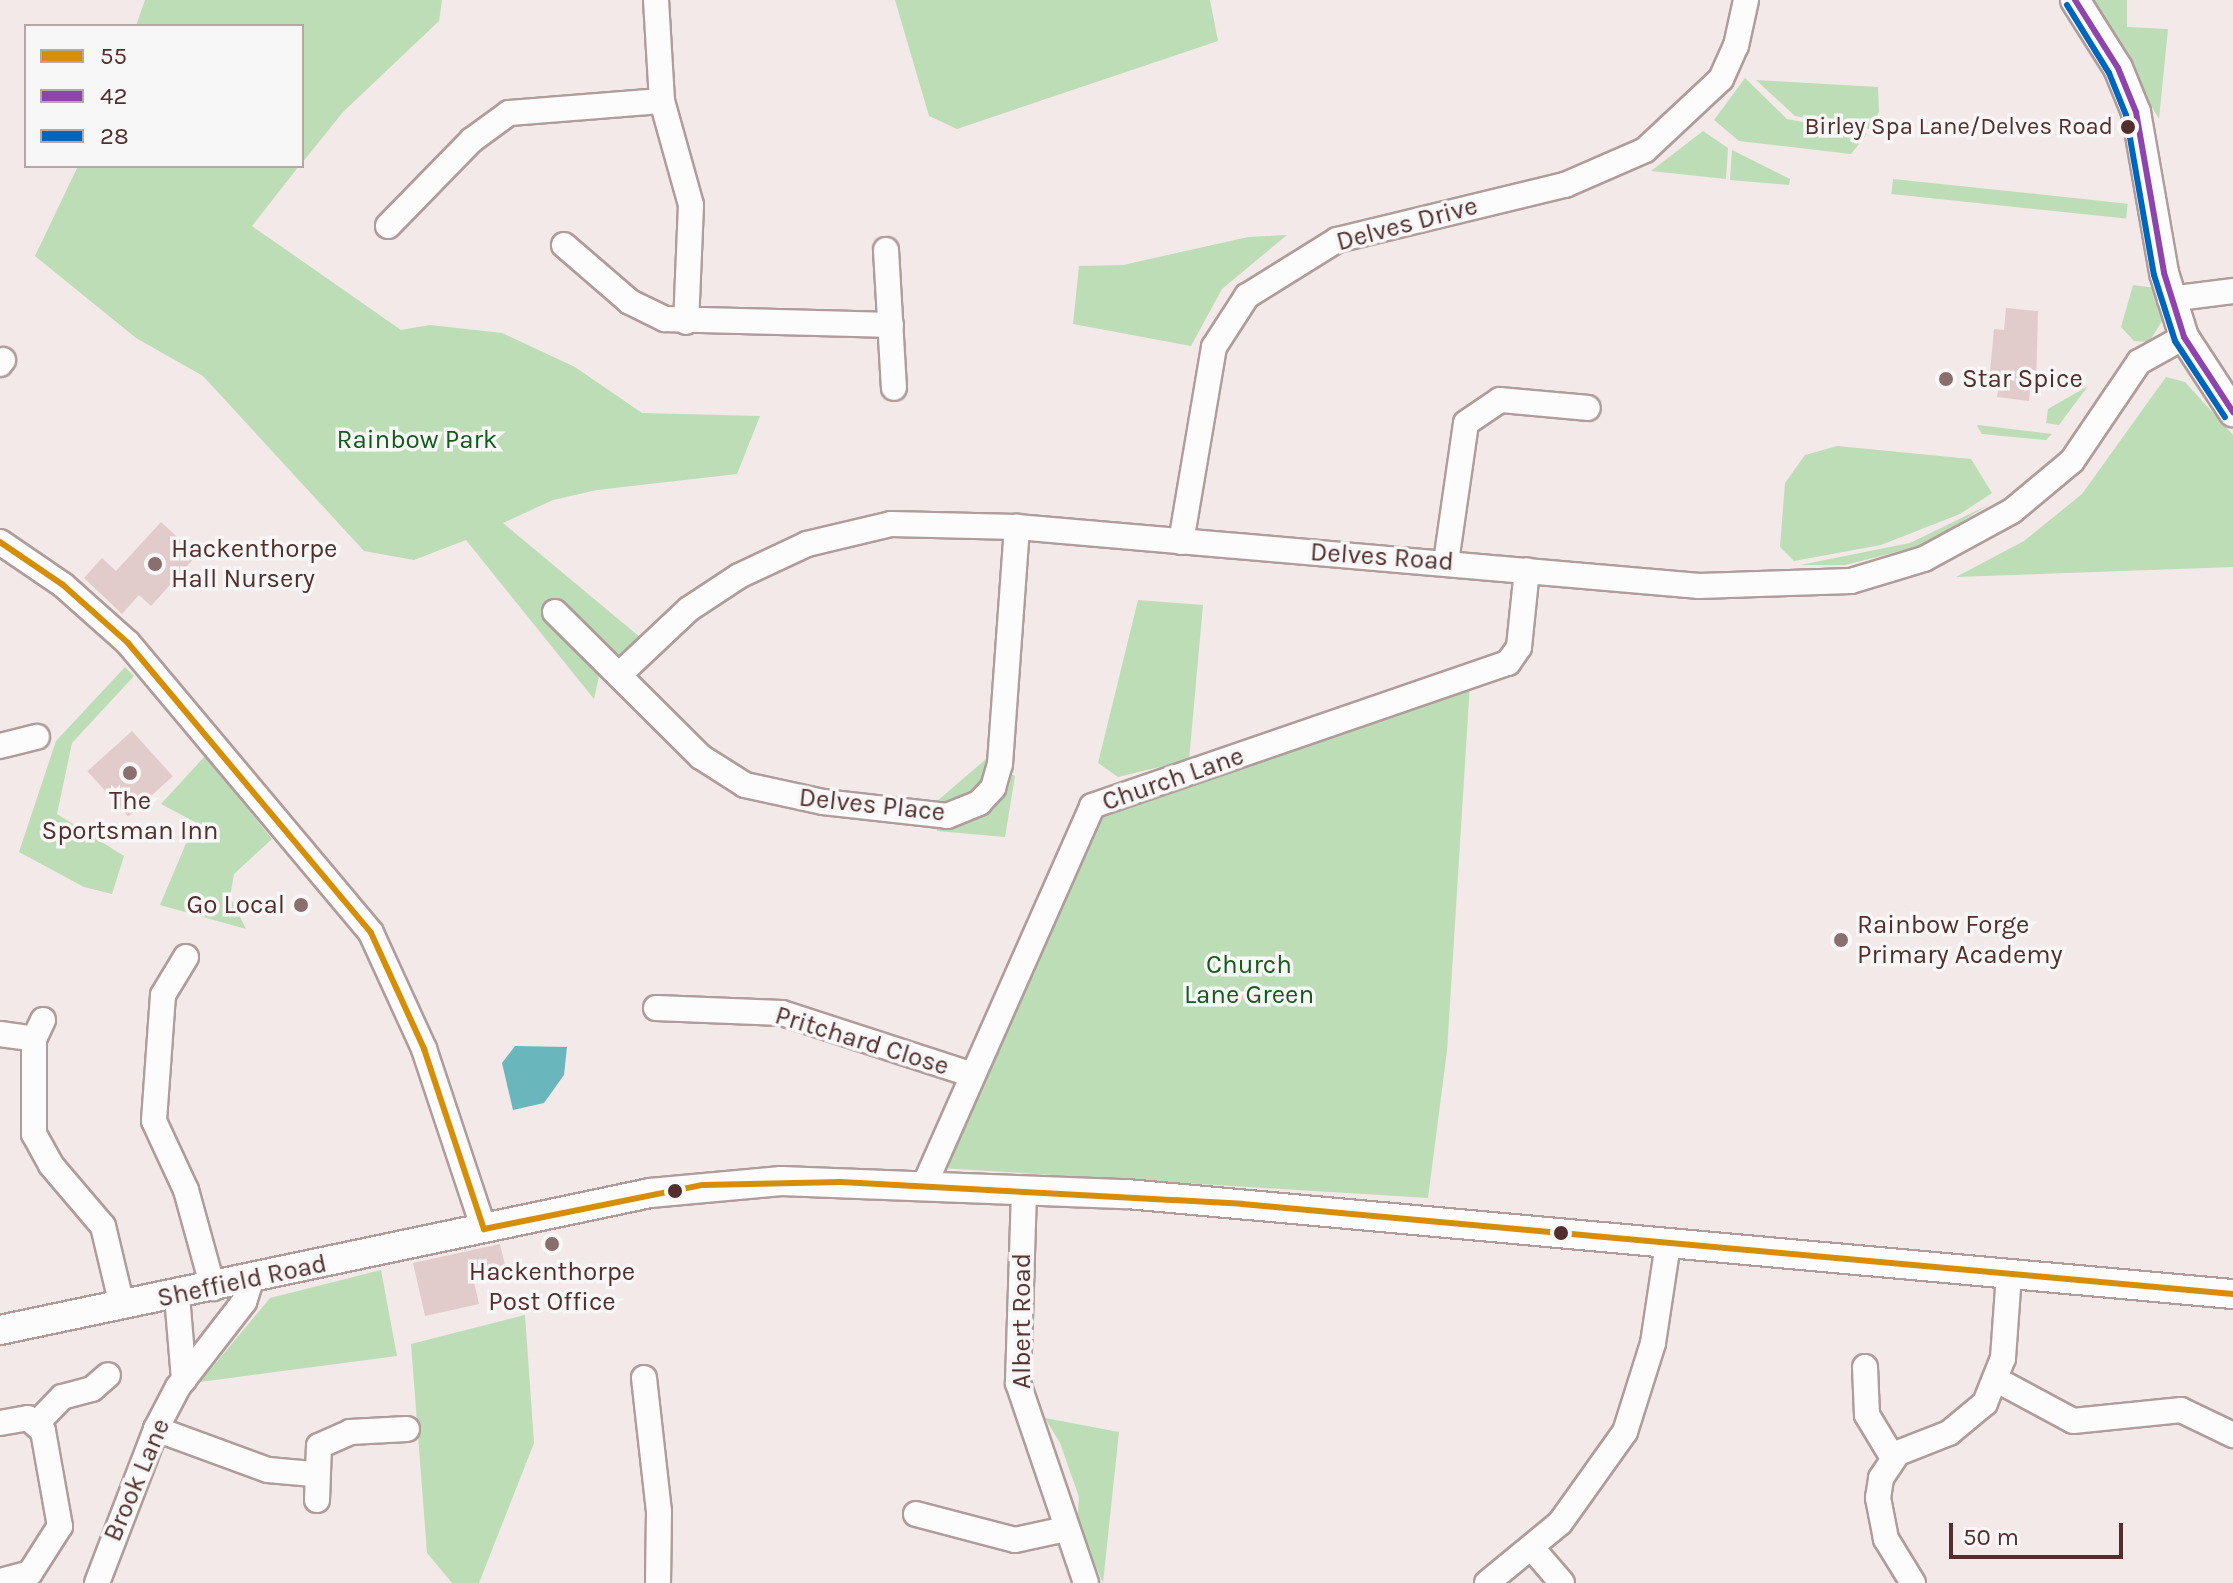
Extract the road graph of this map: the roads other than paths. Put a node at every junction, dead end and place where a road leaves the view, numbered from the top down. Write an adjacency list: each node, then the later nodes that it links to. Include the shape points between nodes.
1 (656, 0): 4 (street)
2 (1746, 0): 18 (street, Delves Drive, via 1736,46 1721,79 1645,150 1565,185 1337,240 1247,296 1214,347)
3 (2075, 0): 9 (street, via 2118,68 2136,112)
4 (662, 101): 5 (street, via 509,113 472,140); 10 (street, via 691,205)
5 (388, 226)
6 (564, 245): 10 (street, via 630,302)
7 (886, 250): 11 (street)
8 (2233, 291): 9 (street)
9 (2170, 299): 12 (street)
10 (686, 322): 11 (street)
11 (891, 325): 13 (street)
12 (2184, 337): 15 (street); 20 (street, Delves Road, via 2139,362 2072,461 2012,511 1924,559 1851,581 1763,586)
13 (894, 388)
14 (1588, 408): 19 (street, via 1500,400 1466,423)
15 (2233, 412)
16 (1017, 527): 18 (street, Delves Road); 22 (street, Delves Road, via 891,524 807,544 689,609); 22 (street, Delves Place, via 1000,764 993,788 965,812 925,815 745,785 701,757)
17 (0, 542): 31 (street, via 63,585 128,643 371,933 424,1049)
18 (1181, 542): 19 (street, Delves Road)
19 (1446, 562): 20 (street, Delves Road)
20 (1527, 570): 28 (street, Church Lane, via 1519,647 1508,663 1092,806)
21 (555, 612): 22 (street)
22 (621, 673)
23 (37, 737): 24 (street)
24 (0, 746)
25 (186, 957): 35 (street, via 163,995 154,1121 186,1190)
26 (656, 1008): 28 (street, Pritchard Close, via 782,1013)
27 (0, 1034): 38 (street, via 38,1029 34,1134 51,1165 97,1213)
28 (970, 1074): 29 (street, Church Lane)
29 (924, 1186): 30 (street, Sheffield Road); 31 (street, Sheffield Road, via 715,1184)
30 (1024, 1191): 32 (street, Sheffield Road, via 1213,1201); 54 (street, Albert Road, via 1018,1383)
31 (484, 1229): 34 (street, Sheffield Road)
32 (1668, 1244): 33 (street, Sheffield Road); 55 (street, via 1653,1343 1625,1432 1589,1489)
33 (2009, 1274): 36 (street, Sheffield Road); 44 (street)
34 (251, 1281): 35 (street, Sheffield Road); 43 (street, Brook Lane, via 244,1302)
35 (213, 1288): 37 (street, Sheffield Road)
36 (2233, 1294)
37 (177, 1296): 38 (street, Sheffield Road); 43 (street)
38 (122, 1306): 39 (street, Sheffield Road)
39 (0, 1330)
40 (1865, 1367): 50 (street, via 1867,1415)
41 (108, 1375): 46 (street, via 92,1389 62,1397)
42 (644, 1378): 58 (street, via 659,1512)
43 (184, 1380): 47 (street, Brook Lane)
44 (1997, 1380): 49 (street, via 2073,1421 2181,1410); 50 (street, via 1971,1418)
45 (0, 1423): 46 (street)
46 (37, 1423): 56 (street, via 60,1526 30,1573)
47 (156, 1429): 51 (street, via 268,1470); 57 (street, Brook Lane)
48 (407, 1429): 51 (street, via 332,1438 319,1446)
49 (2233, 1435)
50 (1893, 1458): 62 (street, via 1881,1478 1879,1518)
51 (313, 1474): 52 (street)
52 (317, 1500)
53 (916, 1514): 54 (street, via 1015,1540)
54 (1066, 1529): 59 (street, Albert Road)
55 (1532, 1548): 60 (street); 61 (street)
56 (0, 1581)
57 (97, 1583)
58 (658, 1583)
59 (1086, 1583)
60 (1487, 1583)
61 (1562, 1583)
62 (1913, 1583)

